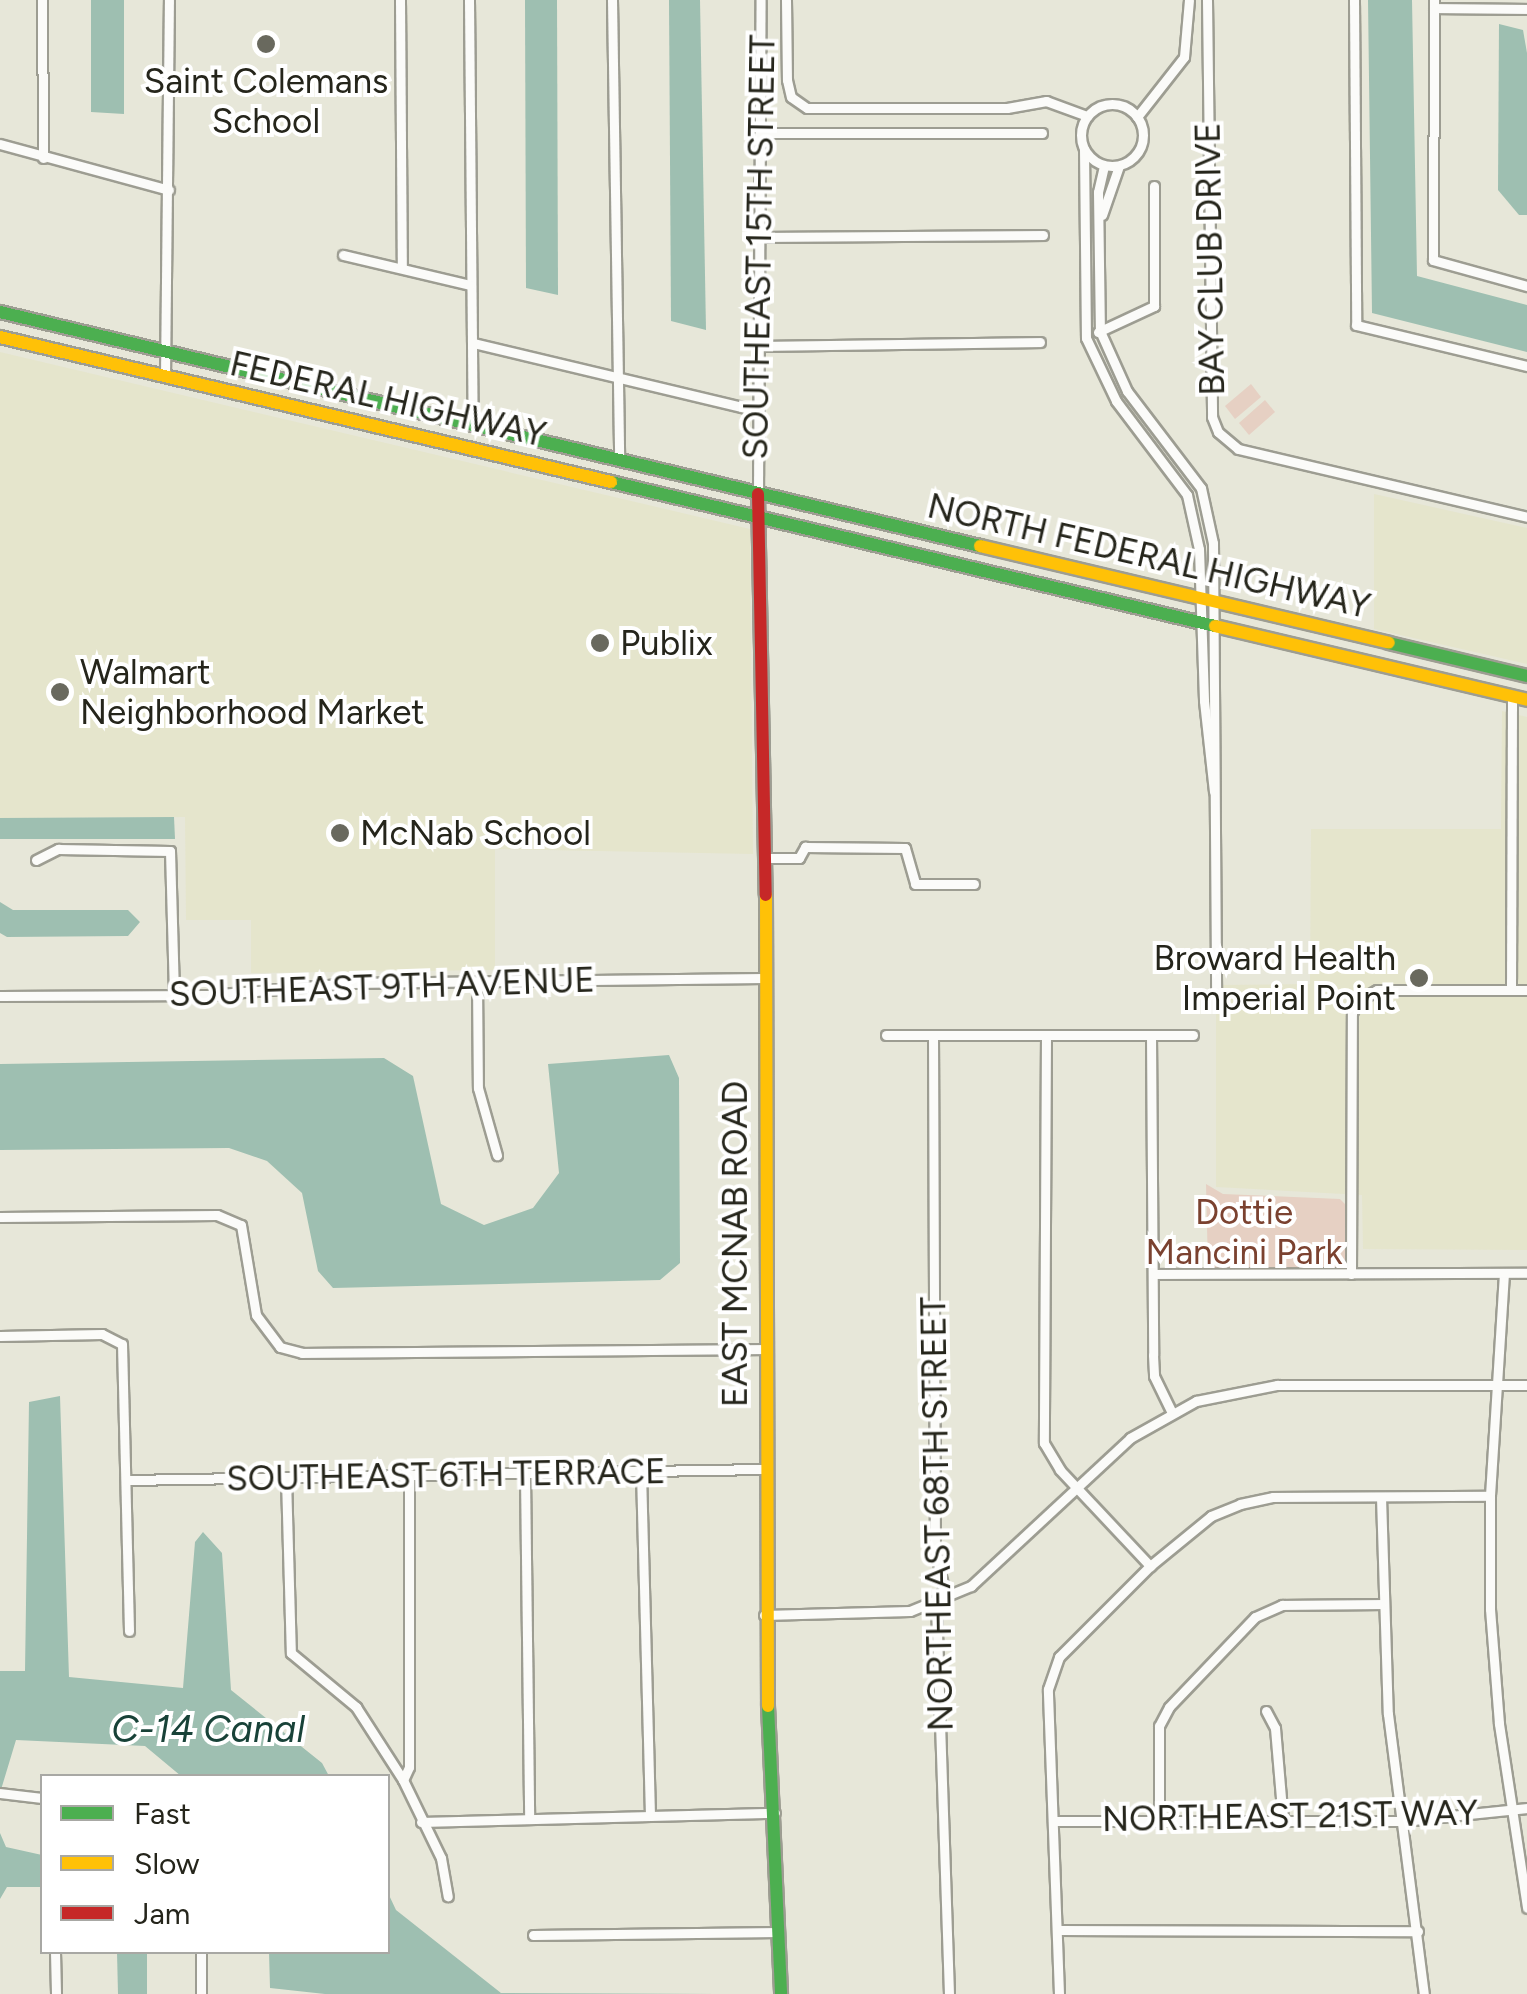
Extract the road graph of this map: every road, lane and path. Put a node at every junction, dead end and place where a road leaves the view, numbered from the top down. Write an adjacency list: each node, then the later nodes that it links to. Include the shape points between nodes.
1 (42, 0): 19 (street)
2 (169, 0): 22 (street)
3 (400, 0): 29 (street)
4 (469, 0): 30 (street)
5 (612, 0): 42 (street)
6 (761, 0): 15 (street, SOUTHEAST 15TH STREET)
7 (786, 0): 13 (street, via 790,97 807,108 1007,108 1046,101)
8 (1189, 0): 14 (street, via 1184,56)
9 (1207, 0): 50 (street, BAY CLUB DRIVE, via 1212,417 1218,432 1238,448)
10 (1354, 0): 40 (street, via 1356,325)
11 (1434, 4): 12 (street); 31 (street, via 1433,260)
12 (1527, 9)
13 (1087, 116): 14 (street, via 1112,104); 18 (street)
14 (1137, 117): 20 (street, via 1142,144)
15 (762, 132): 16 (street); 27 (street, SOUTHEAST 15TH STREET)
16 (1042, 133)
17 (0, 144): 19 (street)
18 (1084, 148): 20 (street); 23 (street)
19 (43, 158): 22 (street)
20 (1111, 166): 24 (street); 25 (street)
21 (1154, 186): 33 (street, via 1154,306)
22 (168, 190): 39 (street)
23 (1084, 198): 24 (street); 35 (street)
24 (1098, 198): 25 (street)
25 (1098, 230): 33 (street)
26 (1043, 235): 27 (street)
27 (763, 236): 38 (street, SOUTHEAST 15TH STREET)
28 (344, 255): 29 (street)
29 (402, 267): 30 (street)
30 (470, 285): 37 (street)
31 (1527, 286)
32 (0, 312): 39 (main road, FEDERAL HIGHWAY)
33 (1100, 331): 35 (street); 56 (street, via 1128,391 1202,488 1213,543)
34 (0, 337): 41 (main road, FEDERAL HIGHWAY)
35 (1086, 338): 56 (street, via 1116,401 1188,496)
36 (1040, 342): 38 (street)
37 (472, 343): 42 (street); 44 (street)
38 (762, 346): 43 (street, SOUTHEAST 15TH STREET)
39 (166, 353): 41 (street); 44 (main road, FEDERAL HIGHWAY)
40 (1527, 366)
41 (164, 377): 46 (main road, FEDERAL HIGHWAY)
42 (620, 377): 43 (street); 48 (street)
43 (756, 410): 49 (street, SOUTHEAST 15TH STREET)
44 (473, 426): 45 (main road, FEDERAL HIGHWAY); 46 (main road)
45 (510, 434): 47 (main road); 48 (main road, FEDERAL HIGHWAY)
46 (428, 440): 47 (main road, FEDERAL HIGHWAY)
47 (463, 448): 51 (main road, FEDERAL HIGHWAY)
48 (619, 460): 49 (main road, FEDERAL HIGHWAY)
49 (758, 494): 51 (main road, EAST MCNAB ROAD); 52 (main road, NORTH FEDERAL HIGHWAY)
50 (1527, 517)
51 (762, 519): 54 (main road, NORTH FEDERAL HIGHWAY); 62 (main road, EAST MCNAB ROAD)
52 (1013, 554): 53 (main road, NORTH FEDERAL HIGHWAY); 54 (main road)
53 (1053, 564): 55 (main road); 56 (main road, NORTH FEDERAL HIGHWAY)
54 (974, 569): 55 (main road, NORTH FEDERAL HIGHWAY)
55 (1013, 578): 57 (main road, NORTH FEDERAL HIGHWAY)
56 (1208, 601): 57 (street); 58 (main road, NORTH FEDERAL HIGHWAY)
57 (1208, 625): 59 (main road, NORTH FEDERAL HIGHWAY); 69 (street)
58 (1526, 680): 59 (main road); 60 (main road)
59 (1495, 692): 60 (main road, NORTH FEDERAL HIGHWAY)
60 (1512, 696): 61 (main road, NORTH FEDERAL HIGHWAY); 67 (street)
61 (1527, 700)
62 (766, 858): 64 (street, via 799,858 804,847 905,848 915,884); 65 (main road, EAST MCNAB ROAD)
63 (36, 860): 70 (street, via 58,848 170,851)
64 (974, 884)
65 (764, 978): 66 (street, SOUTHEAST 9TH AVENUE); 84 (main road, EAST MCNAB ROAD)
66 (476, 982): 70 (street, SOUTHEAST 9TH AVENUE); 77 (street, via 478,1088)
67 (1511, 990): 68 (street); 82 (street, via 1366,995 1352,1014)
68 (1527, 990)
69 (1216, 992)
70 (174, 995): 71 (street, SOUTHEAST 9TH AVENUE)
71 (0, 996)
72 (886, 1034): 73 (street)
73 (933, 1035): 74 (street); 98 (street, NORTHEAST 68TH STREET, via 934,1550 944,1588)
74 (1046, 1035): 75 (street); 94 (street, via 1044,1443)
75 (1151, 1035): 76 (street); 81 (street)
76 (1193, 1036)
77 (497, 1155)
78 (0, 1218): 84 (street, via 217,1216 241,1225 256,1316 280,1347 302,1353)
79 (1504, 1272): 80 (street); 82 (street); 85 (street)
80 (1527, 1273)
81 (1154, 1274): 82 (street); 87 (street, via 1154,1376)
82 (1351, 1274)
83 (0, 1336): 93 (street, via 111,1336 128,1362)
84 (765, 1348): 88 (main road, EAST MCNAB ROAD)
85 (1496, 1385): 86 (street); 87 (street, via 1277,1385 1235,1390); 95 (street)
86 (1527, 1385)
87 (1171, 1412): 94 (street)
88 (764, 1469): 89 (street, SOUTHEAST 6TH TERRACE); 100 (main road, EAST MCNAB ROAD)
89 (641, 1472): 90 (street, SOUTHEAST 6TH TERRACE); 109 (street)
90 (525, 1474): 91 (street, SOUTHEAST 6TH TERRACE); 110 (street)
91 (410, 1476): 92 (street, SOUTHEAST 6TH TERRACE); 103 (street, via 409,1767)
92 (286, 1478): 93 (street, SOUTHEAST 6TH TERRACE); 103 (street, via 292,1653 356,1707)
93 (128, 1480): 101 (street)
94 (1076, 1486): 97 (street); 98 (street, via 971,1586)
95 (1490, 1496): 96 (street); 107 (street, via 1493,1647)
96 (1381, 1497): 97 (street, via 1273,1497 1240,1504 1211,1516); 99 (street)
97 (1150, 1566): 112 (street, via 1051,1673)
98 (936, 1602): 100 (street, via 884,1614); 127 (street, NORTHEAST 68TH STREET)
99 (1381, 1604): 111 (street, via 1282,1604 1256,1617 1169,1707 1159,1726); 114 (street)
100 (764, 1616): 108 (main road, EAST MCNAB ROAD)
101 (129, 1631)
102 (1266, 1711): 113 (street, via 1275,1728)
103 (403, 1780): 115 (street)
104 (4, 1794): 105 (street)
105 (40, 1798)
106 (1527, 1808): 107 (street, NORTHEAST 21ST WAY)
107 (1512, 1810): 114 (street, NORTHEAST 21ST WAY); 117 (street)
108 (776, 1812): 109 (street); 120 (main road, EAST MCNAB ROAD)
109 (650, 1816): 110 (street)
110 (528, 1820): 115 (street)
111 (1159, 1820): 112 (street, NORTHEAST 21ST WAY); 113 (street, NORTHEAST 21ST WAY)
112 (1054, 1821): 118 (street)
113 (1284, 1821): 114 (street, NORTHEAST 21ST WAY)
114 (1403, 1821): 119 (street)
115 (421, 1822): 116 (street, via 442,1858)
116 (448, 1896)
117 (1527, 1908)
118 (1058, 1930): 119 (street); 128 (street)
119 (1418, 1931): 129 (street)
120 (779, 1932): 121 (street); 126 (main road, EAST MCNAB ROAD)
121 (533, 1934)
122 (56, 1954): 124 (street)
123 (200, 1954): 125 (street)
124 (56, 1994)
125 (202, 1994)
126 (781, 1994)
127 (949, 1994)
128 (1060, 1994)
129 (1424, 1994)

